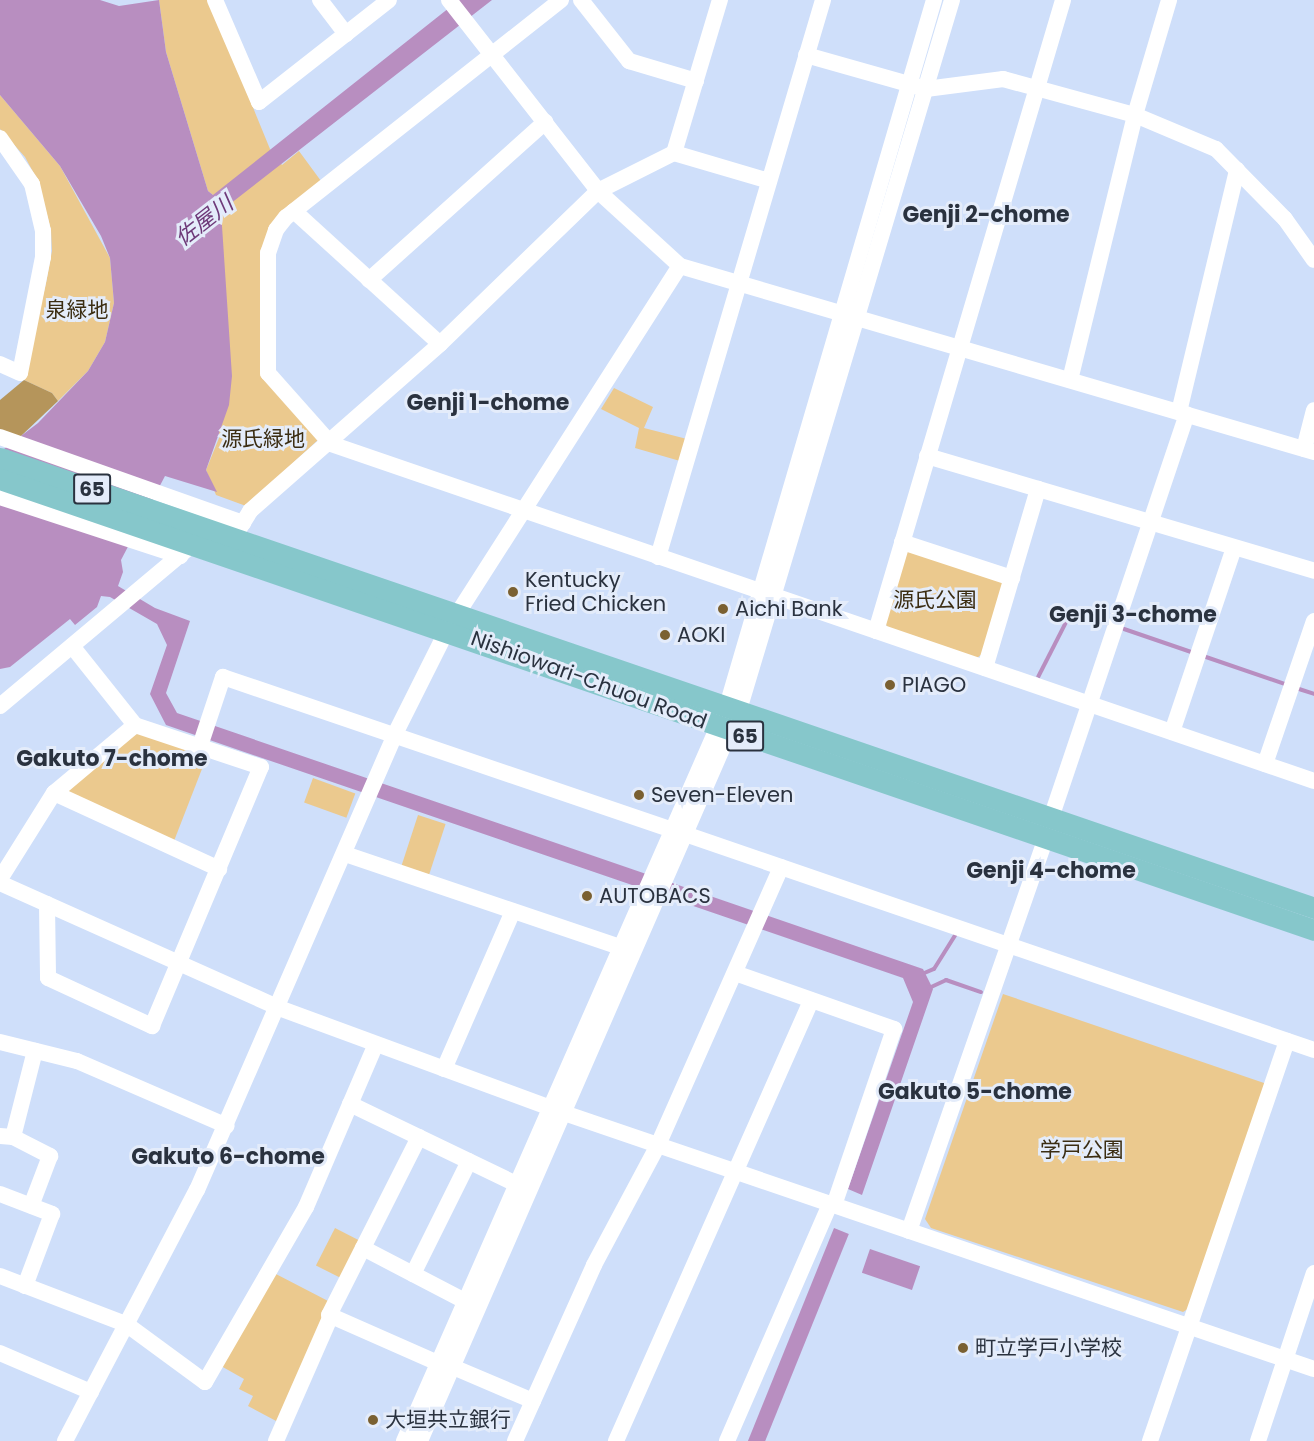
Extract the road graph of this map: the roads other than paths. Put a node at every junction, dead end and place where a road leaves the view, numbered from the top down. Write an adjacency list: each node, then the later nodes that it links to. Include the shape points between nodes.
1 (214, 0): 13 (street, via 259,102)
2 (320, 0): 13 (street)
3 (389, 0): 13 (street)
4 (561, 0): 14 (street)
5 (581, 0): 16 (street, via 629,61)
6 (720, 0): 16 (street)
7 (823, 0): 15 (street)
8 (934, 0): 17 (street)
9 (952, 0): 19 (street)
10 (1063, 0): 18 (street)
11 (1169, 0): 20 (street)
12 (450, 1): 14 (street)
13 (346, 34)
14 (492, 55): 21 (street); 27 (street)
15 (806, 56): 17 (street); 25 (street)
16 (696, 81): 23 (street)
17 (909, 86): 19 (street); 32 (street)
18 (1037, 88): 19 (street, via 1002,79); 20 (street); 34 (street)
19 (926, 89): 32 (street)
20 (1135, 115): 24 (street, via 1216,149); 36 (street)
21 (544, 122): 26 (street); 30 (street)
22 (0, 138): 35 (street, via 32,184 43,231 43,258 20,373)
23 (674, 153): 25 (street); 26 (street)
24 (1237, 170): 28 (street, via 1285,219); 38 (street)
25 (769, 181): 31 (street)
26 (598, 191): 29 (street); 33 (street)
27 (294, 211): 30 (street); 39 (street, via 276,230 268,253 268,373)
28 (1314, 260)
29 (680, 266): 31 (street); 46 (street)
30 (369, 280): 33 (street)
31 (739, 283): 32 (street); 52 (street)
32 (850, 314): 34 (street); 55 (street)
33 (440, 344): 39 (street)
34 (958, 347): 36 (street); 42 (street)
35 (0, 364)
36 (1070, 380): 38 (street)
37 (1314, 410): 41 (street)
38 (1183, 413): 41 (street); 47 (street)
39 (331, 444): 46 (street); 48 (street, via 250,511)
40 (4, 445): 48 (street, via 202,507); 49 (main road, Nishiowari-Chuou Road / 65)
41 (1309, 451)
42 (927, 456): 44 (street); 50 (street)
43 (0, 479): 49 (main road, Nishiowari-Chuou Road / 65)
44 (1038, 489): 47 (street); 54 (street)
45 (0, 497): 49 (street)
46 (525, 510): 52 (street); 57 (street)
47 (1150, 523): 51 (street); 61 (street)
48 (238, 530): 49 (main road, Nishiowari-Chuou Road / 65); 57 (main road, Nishiowari-Chuou Road / 65)
49 (180, 542): 57 (main road, Nishiowari-Chuou Road / 65); 59 (street, via 137,593)
50 (902, 542): 54 (street); 58 (street)
51 (1234, 548): 53 (street); 66 (street)
52 (658, 557): 55 (street)
53 (1314, 571)
54 (1012, 578): 60 (street)
55 (767, 594): 58 (street); 63 (street)
56 (1314, 621): 69 (street)
57 (453, 622): 63 (main road, Nishiowari-Chuou Road / 65); 65 (main road, Nishiowari-Chuou Road / 65); 67 (street)
58 (876, 631): 60 (street)
59 (72, 646): 62 (street); 64 (street)
60 (985, 668): 61 (street)
61 (1089, 704): 66 (street); 72 (street)
62 (0, 706)
63 (733, 708): 65 (street); 72 (main road, Nishiowari-Chuou Road / 65)
64 (135, 725): 68 (street); 71 (street)
65 (723, 728): 72 (main road, Nishiowari-Chuou Road / 65); 73 (street)
66 (1172, 732): 69 (street)
67 (394, 736): 68 (street, via 223,677); 73 (street); 74 (street)
68 (201, 743): 76 (street, via 261,767)
69 (1265, 764): 70 (street)
70 (1314, 781)
71 (54, 793): 76 (street); 77 (street)
72 (1048, 828): 80 (main road, Nishiowari-Chuou Road / 65); 82 (main road, Nishiowari-Chuou Road / 65); 83 (street)
73 (678, 832): 75 (street); 78 (street)
74 (345, 854): 81 (street); 88 (street)
75 (781, 867): 83 (street); 86 (street)
76 (219, 869): 85 (street)
77 (0, 881): 79 (street)
78 (650, 895): 84 (street); 96 (street)
79 (47, 904): 85 (street); 85 (street, via 48,978 152,1026)
80 (1314, 908)
81 (513, 911): 84 (street); 94 (street)
82 (1314, 930)
83 (1008, 946): 89 (street); 107 (street)
84 (619, 947): 96 (street)
85 (179, 963): 88 (street)
86 (735, 973): 87 (street); 100 (street)
87 (811, 1000): 102 (street); 105 (street, via 894,1029)
88 (279, 1008): 91 (street); 97 (street)
89 (1287, 1041): 92 (street); 116 (street)
90 (0, 1042): 93 (street)
91 (376, 1044): 94 (street); 95 (street)
92 (1314, 1050)
93 (35, 1051): 97 (street, via 77,1061); 98 (street)
94 (444, 1069): 96 (street)
95 (350, 1104): 99 (street); 115 (street, via 306,1207 205,1382)
96 (556, 1110): 100 (street); 103 (street); 119 (street)
97 (227, 1126): 115 (street)
98 (7, 1137): 106 (street, via 50,1156)
99 (419, 1137): 101 (street); 108 (street)
100 (658, 1145): 102 (street); 122 (street, via 594,1265)
101 (469, 1161): 103 (street); 110 (street)
102 (734, 1171): 105 (street); 128 (street)
103 (516, 1184): 113 (street)
104 (0, 1194): 106 (street)
105 (832, 1204): 107 (street); 129 (street)
106 (31, 1206): 112 (street, via 52,1214)
107 (909, 1231): 116 (street)
108 (363, 1248): 110 (street); 114 (street)
109 (1314, 1273): 118 (street)
110 (413, 1274): 113 (street)
111 (0, 1276): 112 (street)
112 (25, 1286): 115 (street)
113 (465, 1300): 119 (street)
114 (332, 1316): 119 (street); 124 (street)
115 (126, 1324): 121 (street)
116 (1189, 1327): 118 (street); 130 (street)
117 (0, 1353): 121 (street)
118 (1284, 1359): 120 (street); 131 (street)
119 (445, 1365): 122 (street); 125 (street); 126 (street)
120 (1314, 1370)
121 (91, 1392): 123 (street)
122 (533, 1401): 127 (street)
123 (67, 1440)
124 (276, 1441)
125 (404, 1441)
126 (420, 1441)
127 (515, 1441)
128 (616, 1441)
129 (727, 1441)
130 (1150, 1441)
131 (1258, 1441)

